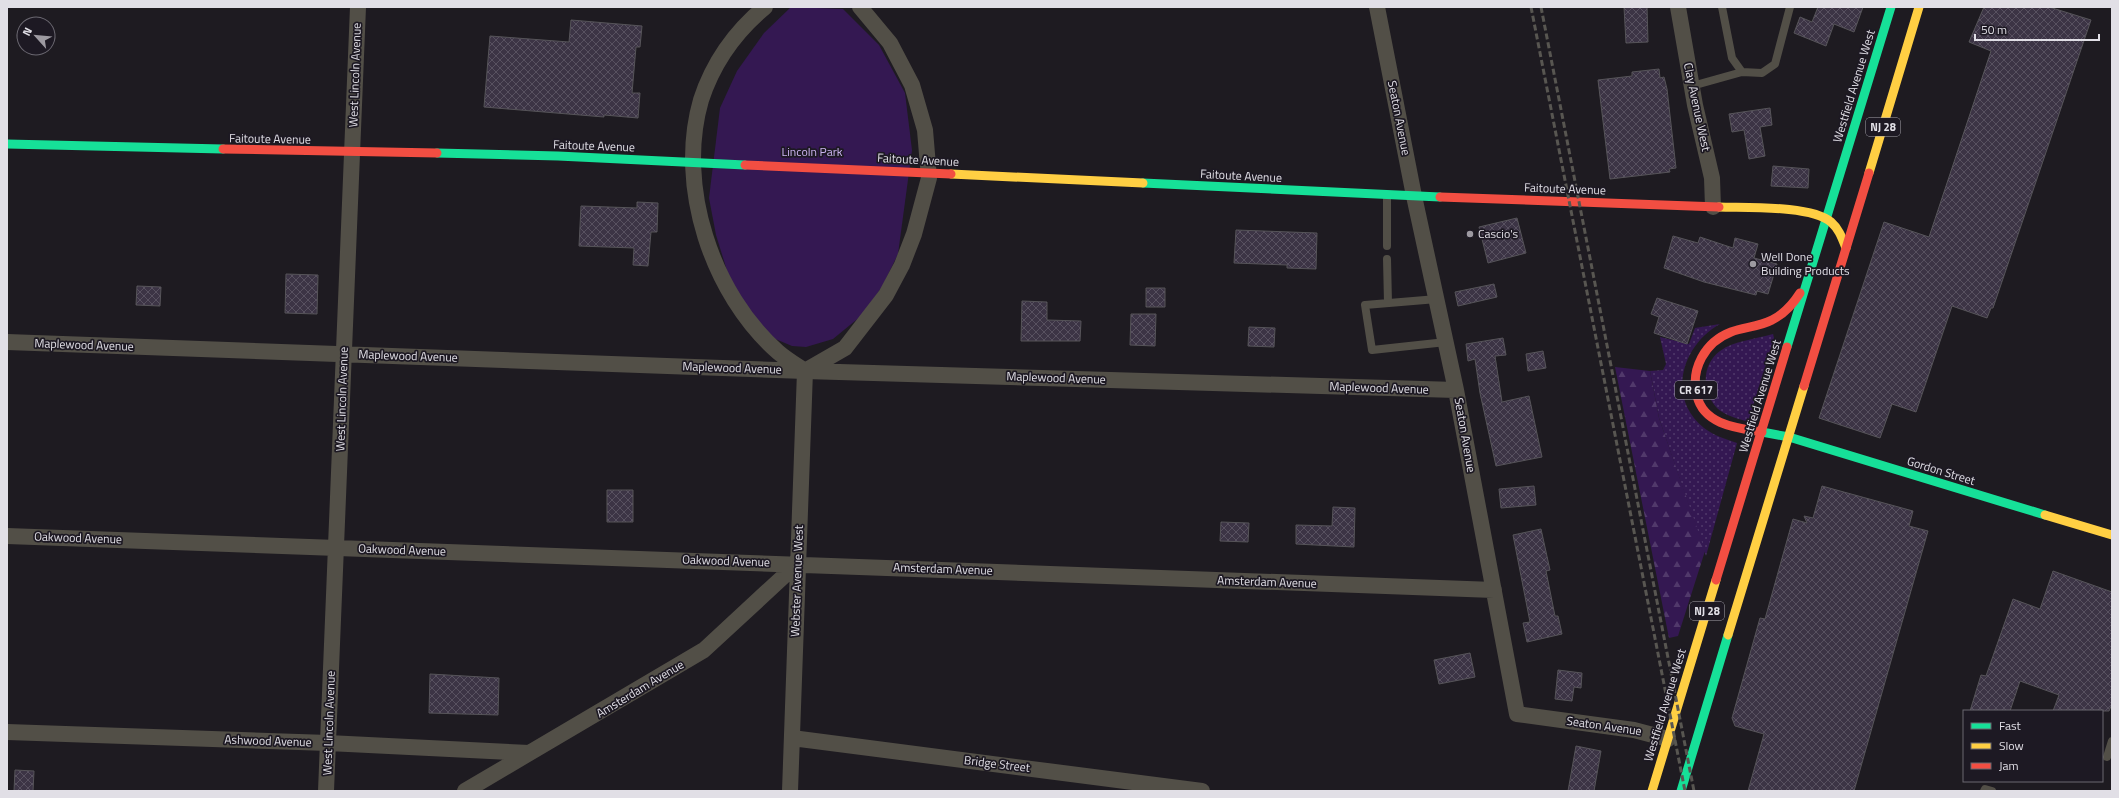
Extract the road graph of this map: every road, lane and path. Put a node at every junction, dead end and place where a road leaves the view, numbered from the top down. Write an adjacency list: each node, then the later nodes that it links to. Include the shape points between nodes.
1 (358, 7): 13 (street, West Lincoln Avenue)
2 (765, 7): 14 (street, via 730,43 708,82 697,119)
3 (860, 7): 15 (street, via 890,43 912,85 925,130)
4 (1377, 7): 17 (street, Seaton Avenue)
5 (1678, 7): 11 (street, Clay Avenue West)
6 (1722, 7): 10 (lane, via 1732,58)
7 (1790, 7): 10 (lane, via 1775,64 1762,73)
8 (1891, 7): 19 (main road, Westfield Avenue West / NJ 28)
9 (1919, 7): 21 (main road, NJ 28)
10 (1742, 72): 11 (lane)
11 (1692, 86): 18 (street, Clay Avenue West, via 1712,178)
12 (7, 144): 13 (main road, Faitoute Avenue)
13 (352, 153): 14 (main road, Faitoute Avenue, via 558,156); 28 (street, West Lincoln Avenue)
14 (694, 162): 15 (main road, Faitoute Avenue); 29 (street, via 699,215 706,241 728,290 759,334 778,352)
15 (929, 173): 16 (main road, Faitoute Avenue); 29 (street, via 924,202 914,234 902,265 886,295 845,348)
16 (1387, 195): 17 (main road, Faitoute Avenue); 20 (lane)
17 (1414, 196): 18 (main road, Faitoute Avenue); 24 (street, Seaton Avenue)
18 (1712, 207): 19 (main road, Faitoute Avenue, via 1782,209)
19 (1826, 217): 21 (main road, via 1842,234); 23 (main road, Westfield Avenue West / NJ 28)
20 (1387, 246)
21 (1846, 248): 32 (main road, NJ 28)
22 (1387, 259): 25 (lane)
23 (1807, 284): 31 (main road, Westfield Avenue West / NJ 28); 31 (main road, CR 617, via 1789,308 1772,321 1732,332 1712,342 1705,350 1696,370 1694,382 1698,401 1709,416 1732,427)
24 (1437, 299): 25 (lane); 27 (street, Seaton Avenue)
25 (1388, 303): 27 (lane, via 1365,305 1372,350)
26 (7, 342): 28 (street, Maplewood Avenue)
27 (1446, 342): 30 (street, Seaton Avenue)
28 (344, 353): 29 (street, Maplewood Avenue); 35 (street, West Lincoln Avenue)
29 (805, 371): 30 (street, Maplewood Avenue); 36 (street, Webster Avenue West)
30 (1456, 390): 37 (street, Seaton Avenue)
31 (1762, 432): 32 (main road, Gordon Street / CR 617); 40 (main road, Westfield Avenue West / NJ 28)
32 (1789, 438): 33 (main road, Gordon Street / CR 617); 50 (main road, NJ 28)
33 (2112, 535)
34 (7, 536): 35 (street, Oakwood Avenue)
35 (336, 547): 36 (street, Oakwood Avenue); 42 (street, West Lincoln Avenue)
36 (797, 564): 37 (street, Amsterdam Avenue); 39 (street, Webster Avenue West); 43 (street, Amsterdam Avenue, via 704,650)
37 (1494, 590): 40 (street, Seaton Avenue, via 1517,714 1634,730)
38 (7, 732): 42 (street, Ashwood Avenue)
39 (792, 738): 47 (street, Webster Avenue West); 48 (street, Bridge Street)
40 (1668, 738): 49 (main road, Westfield Avenue West / NJ 28)
41 (2112, 741): 44 (lane)
42 (328, 742): 43 (street, Ashwood Avenue); 45 (street, West Lincoln Avenue)
43 (529, 753): 46 (street, Amsterdam Avenue)
44 (2107, 757)
45 (326, 791)
46 (464, 791)
47 (790, 791)
48 (1202, 791)
49 (1652, 791)
50 (1681, 791)
51 (1984, 791): 52 (lane)
52 (1992, 791)

